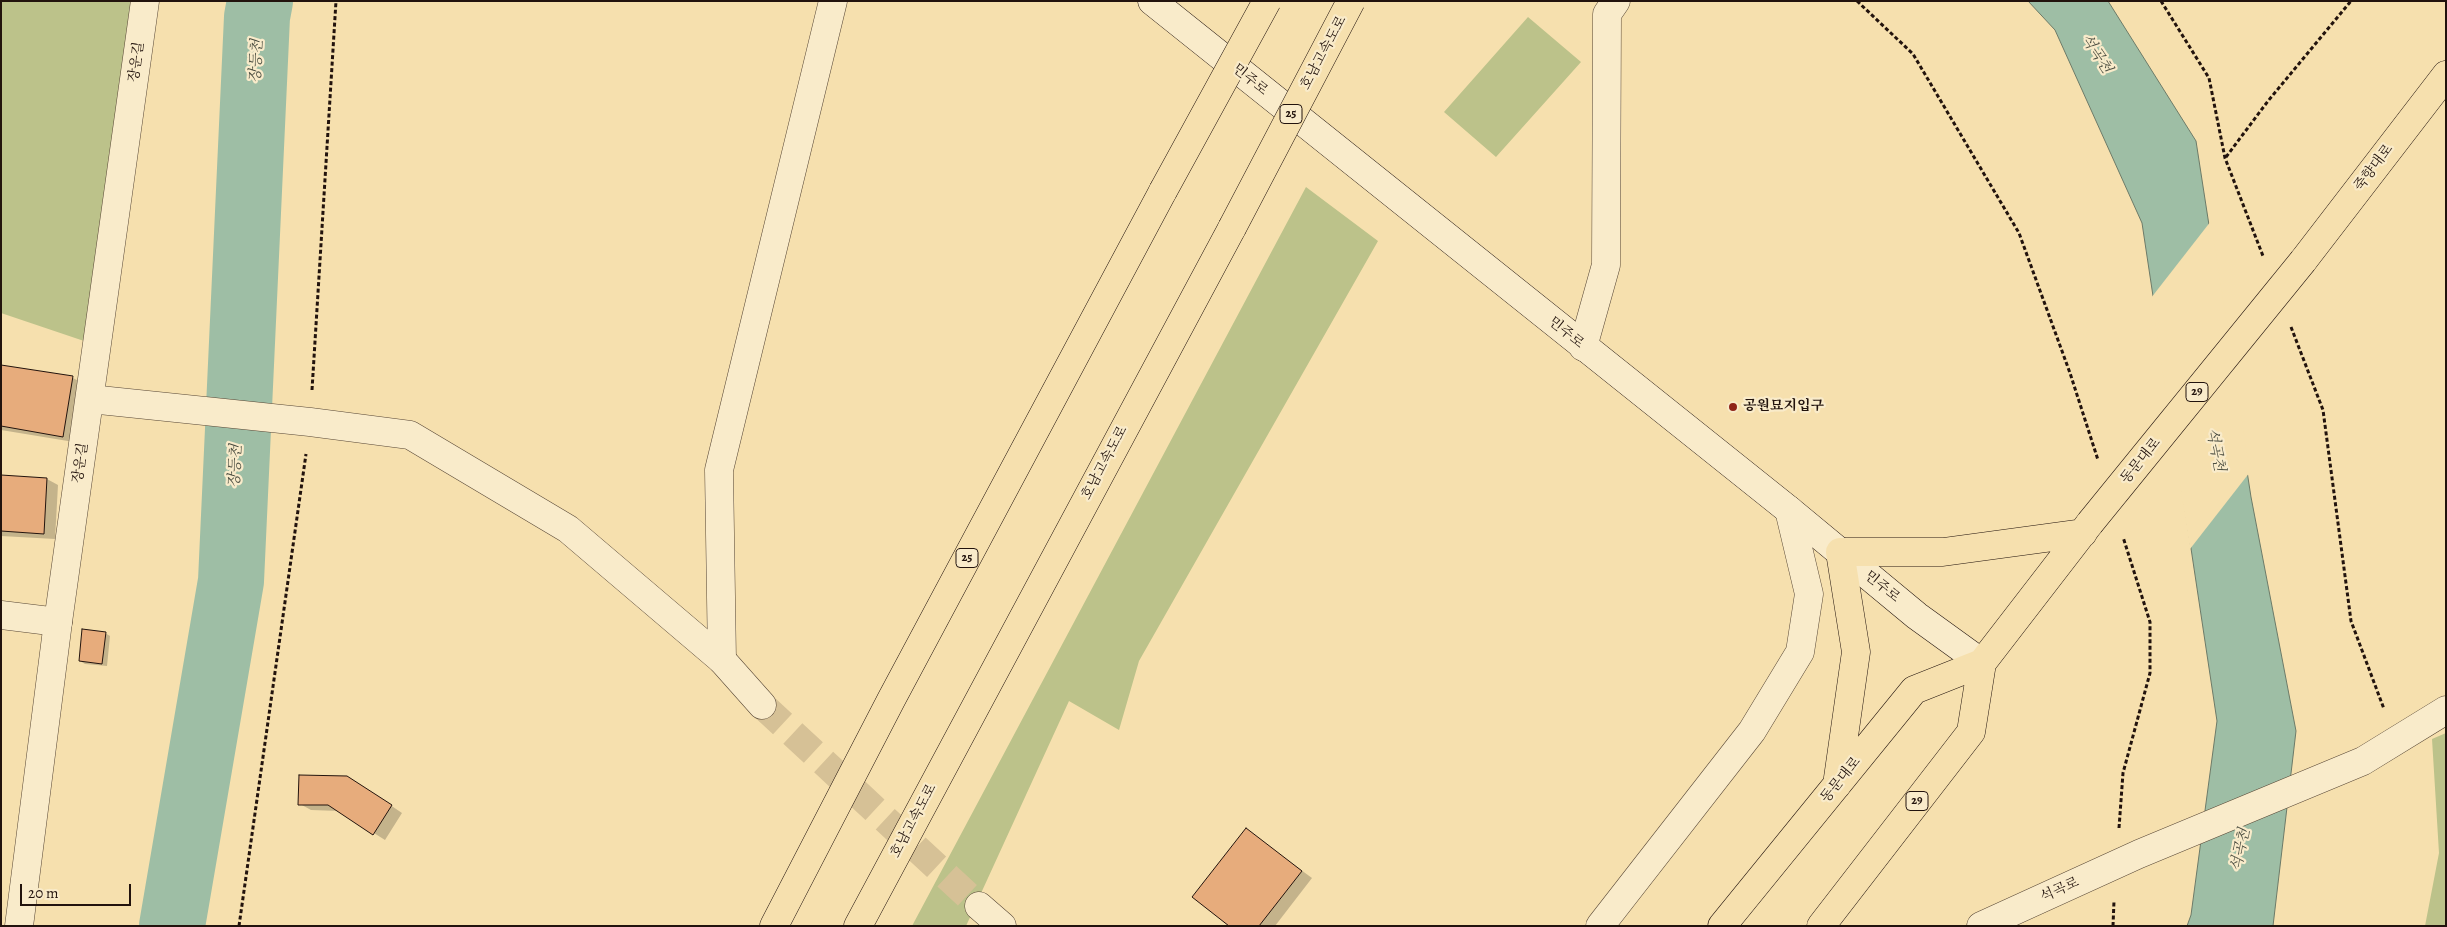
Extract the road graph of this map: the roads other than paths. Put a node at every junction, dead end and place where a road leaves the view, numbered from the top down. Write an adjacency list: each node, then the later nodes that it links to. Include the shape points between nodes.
1 (145, 1): 10 (street, 장운길)
2 (833, 1): 16 (street, via 719,470)
3 (1152, 1): 9 (street, 민주로)
4 (1267, 1): 23 (main road, 25, bridge, via 891,700)
5 (1351, 1): 24 (main road, 호남고속도로 / 25, bridge)
6 (1616, 1): 9 (street, via 1607,14 1606,265)
7 (2446, 75): 8 (main road, 죽향대로 / 29)
8 (2303, 261): 12 (main road, 동문대로 / 29, bridge)
9 (1583, 347): 11 (street, 민주로)
10 (90, 399): 15 (street, 장운길); 16 (street, via 410,435 568,529)
11 (1789, 510): 13 (street, 민주로); 26 (street, via 1809,594 1800,652 1752,731)
12 (2087, 528): 13 (main road, via 1943,552); 17 (main road, 동문대로 / 29)
13 (1840, 552): 17 (street, 민주로, via 1917,616); 20 (main road, via 1856,652)
14 (1, 615): 15 (street)
15 (58, 622): 22 (street, 장운길)
16 (722, 660): 18 (street)
17 (1982, 663): 20 (main road, 동문대로, via 1914,690); 28 (main road, 동문대로 / 29, via 1971,732)
18 (762, 705)
19 (2446, 710): 29 (street, 석곡로, via 2363,761 2128,859)
20 (1837, 785): 27 (main road, 동문대로)
21 (979, 906): 25 (street)
22 (19, 926)
23 (774, 926)
24 (858, 926)
25 (1002, 926)
26 (1600, 926)
27 (1722, 926)
28 (1821, 926)
29 (1981, 926)

